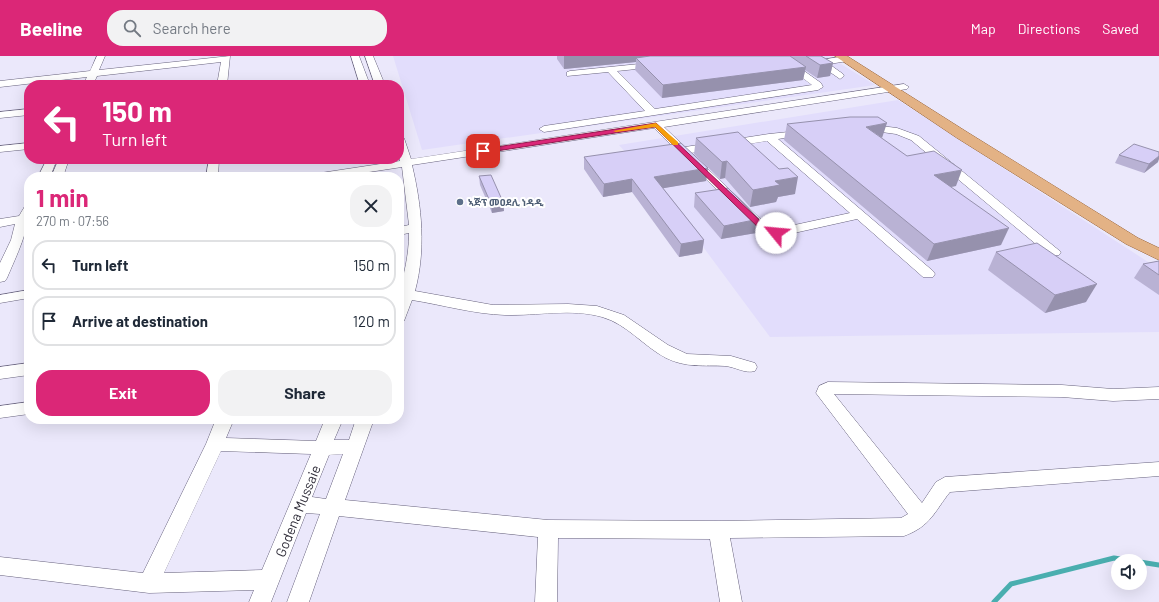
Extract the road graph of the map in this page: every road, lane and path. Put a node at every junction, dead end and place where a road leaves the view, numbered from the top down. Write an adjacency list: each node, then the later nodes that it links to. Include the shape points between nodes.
1 (101, 56): 11 (street)
2 (110, 56): 10 (street)
3 (355, 56): 18 (street)
4 (369, 56): 19 (street)
5 (777, 56): 23 (street, via 802,72 818,87)
6 (226, 57): 10 (street); 17 (street)
7 (846, 57): 13 (street, via 821,63); 22 (main road)
8 (664, 63): 9 (street)
9 (611, 70): 12 (street); 23 (street)
10 (105, 72): 11 (street); 16 (street)
11 (94, 73): 14 (street); 15 (street)
12 (570, 74)
13 (840, 76)
14 (34, 80)
15 (90, 80)
16 (102, 80)
17 (223, 80)
18 (363, 80)
19 (378, 80)
20 (24, 81): 21 (street)
21 (0, 84)
22 (902, 90): 28 (street); 31 (main road); 32 (main road)
23 (652, 112): 26 (street)
24 (24, 113): 25 (street)
25 (0, 115)
26 (634, 115): 28 (street); 29 (street)
27 (854, 127): 51 (street, via 889,130 912,136)
28 (654, 128): 36 (street); 38 (street)
29 (544, 129)
30 (814, 130): 33 (street)
31 (978, 133): 32 (main road); 50 (main road)
32 (962, 136): 52 (main road)
33 (769, 137): 36 (street); 42 (street)
34 (24, 146): 35 (street)
35 (0, 148)
36 (683, 151): 42 (street, via 767,232 776,233)
37 (404, 154): 38 (street)
38 (408, 166): 39 (street); 47 (street, via 414,204)
39 (386, 168): 40 (street); 41 (street)
40 (354, 172)
41 (370, 172)
42 (860, 215): 53 (street)
43 (0, 223): 44 (street)
44 (24, 224)
45 (24, 224): 49 (street)
46 (24, 226): 54 (street)
47 (414, 228): 48 (street); 55 (street, via 415,252)
48 (404, 230)
49 (0, 231)
50 (1159, 242)
51 (1054, 252)
52 (1159, 255)
53 (928, 274)
54 (0, 278)
55 (406, 294): 58 (street); 59 (street, via 493,310 580,310 608,314 625,322 680,358 690,361 731,360)
56 (24, 295): 57 (street)
57 (0, 299)
58 (404, 301)
59 (749, 366)
60 (24, 370): 61 (street)
61 (0, 373)
62 (1159, 393): 74 (street, via 1113,395 1062,391 828,388 825,390 824,393)
63 (24, 409): 64 (street)
64 (0, 412)
65 (223, 424): 68 (street)
66 (332, 424): 70 (street, Godena Mussaie)
67 (363, 424): 69 (street)
68 (215, 444): 70 (street); 79 (street)
69 (356, 446): 70 (street); 73 (street)
70 (324, 448): 72 (street, Godena Mussaie)
71 (1159, 469): 74 (street, via 945,485 937,493 930,508)
72 (300, 504): 73 (street); 78 (street, Godena Mussaie)
73 (333, 508): 75 (street); 81 (street)
74 (921, 516): 76 (street, via 904,527)
75 (548, 529): 76 (street); 82 (street)
76 (719, 530): 83 (street)
77 (0, 566): 79 (street)
78 (269, 580): 79 (street); 80 (street, Godena Mussaie)
79 (149, 583)
80 (260, 602)
81 (298, 602)
82 (546, 602)
83 (731, 602)

